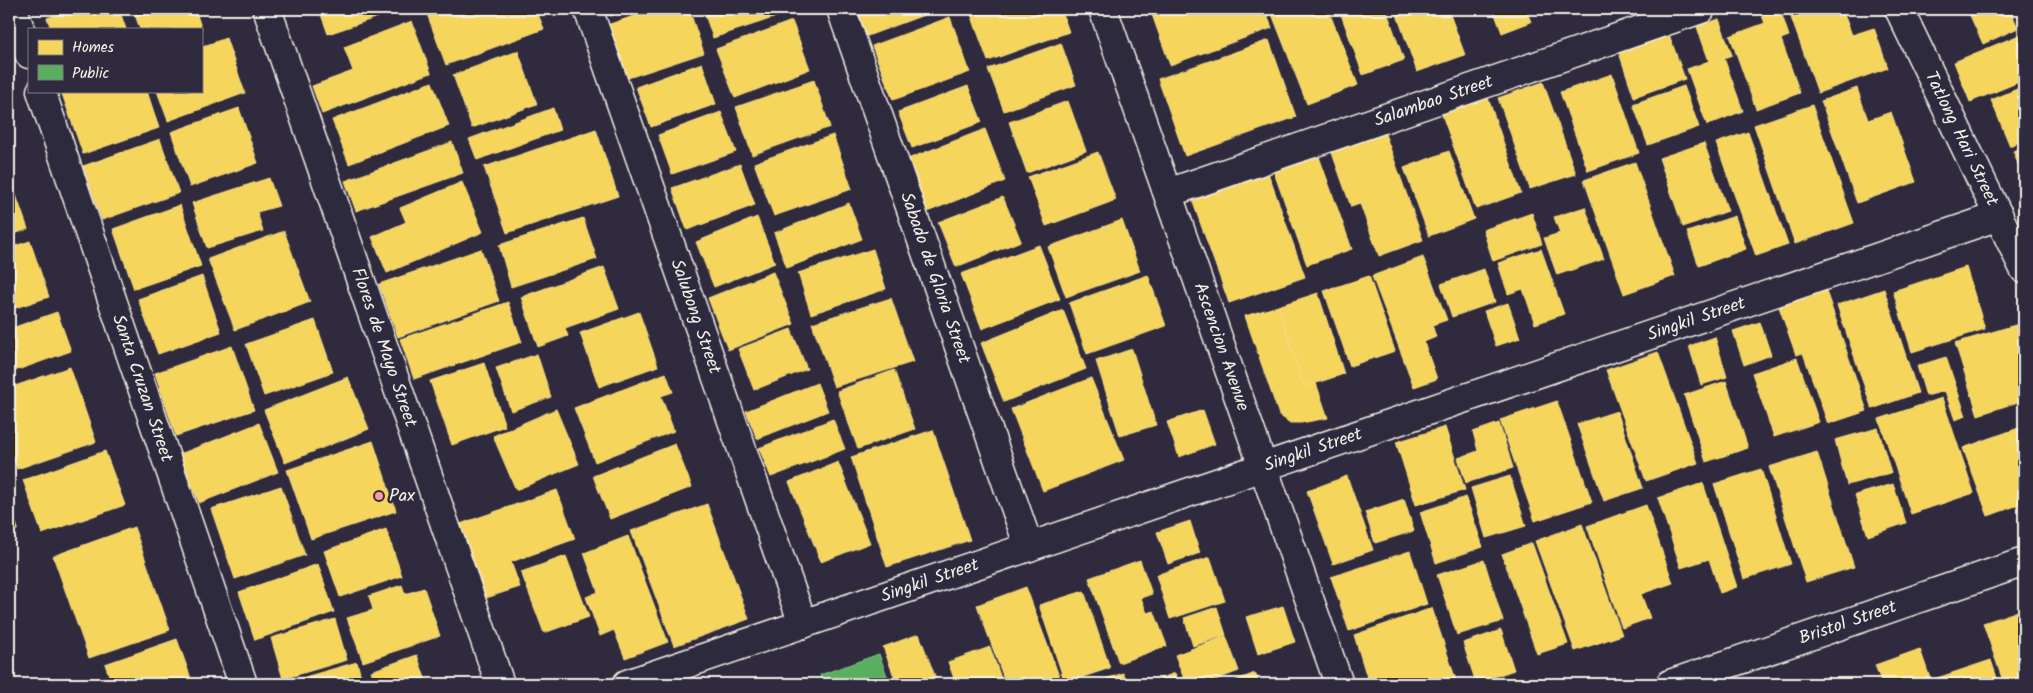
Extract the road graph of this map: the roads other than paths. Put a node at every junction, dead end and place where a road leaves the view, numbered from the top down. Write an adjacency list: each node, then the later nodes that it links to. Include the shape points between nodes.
1 (13, 9): 8 (street)
2 (266, 9): 18 (street, Flores de Mayo Street)
3 (588, 9): 16 (street, Salubong Street)
4 (841, 9): 14 (street, Sabado de Gloria Street)
5 (1103, 9): 10 (street, Ascencion Avenue)
6 (1701, 9): 10 (street, Salambao Street)
7 (1900, 9): 11 (street, Tatlong Hari Street)
8 (28, 51)
9 (41, 92): 17 (street, Santa Cruzan Street)
10 (1168, 193): 13 (street, Ascencion Avenue)
11 (1999, 216): 12 (street, Tatlong Hari Street); 13 (street, Singkil Street)
12 (2024, 269)
13 (1263, 467): 14 (street, Singkil Street); 20 (street, Ascencion Avenue)
14 (1029, 547): 16 (street, Singkil Street)
15 (2024, 562): 21 (street, Bristol Street)
16 (804, 624): 19 (street, Singkil Street)
17 (243, 684)
18 (500, 684)
19 (627, 684)
20 (1339, 684)
21 (1670, 684)

